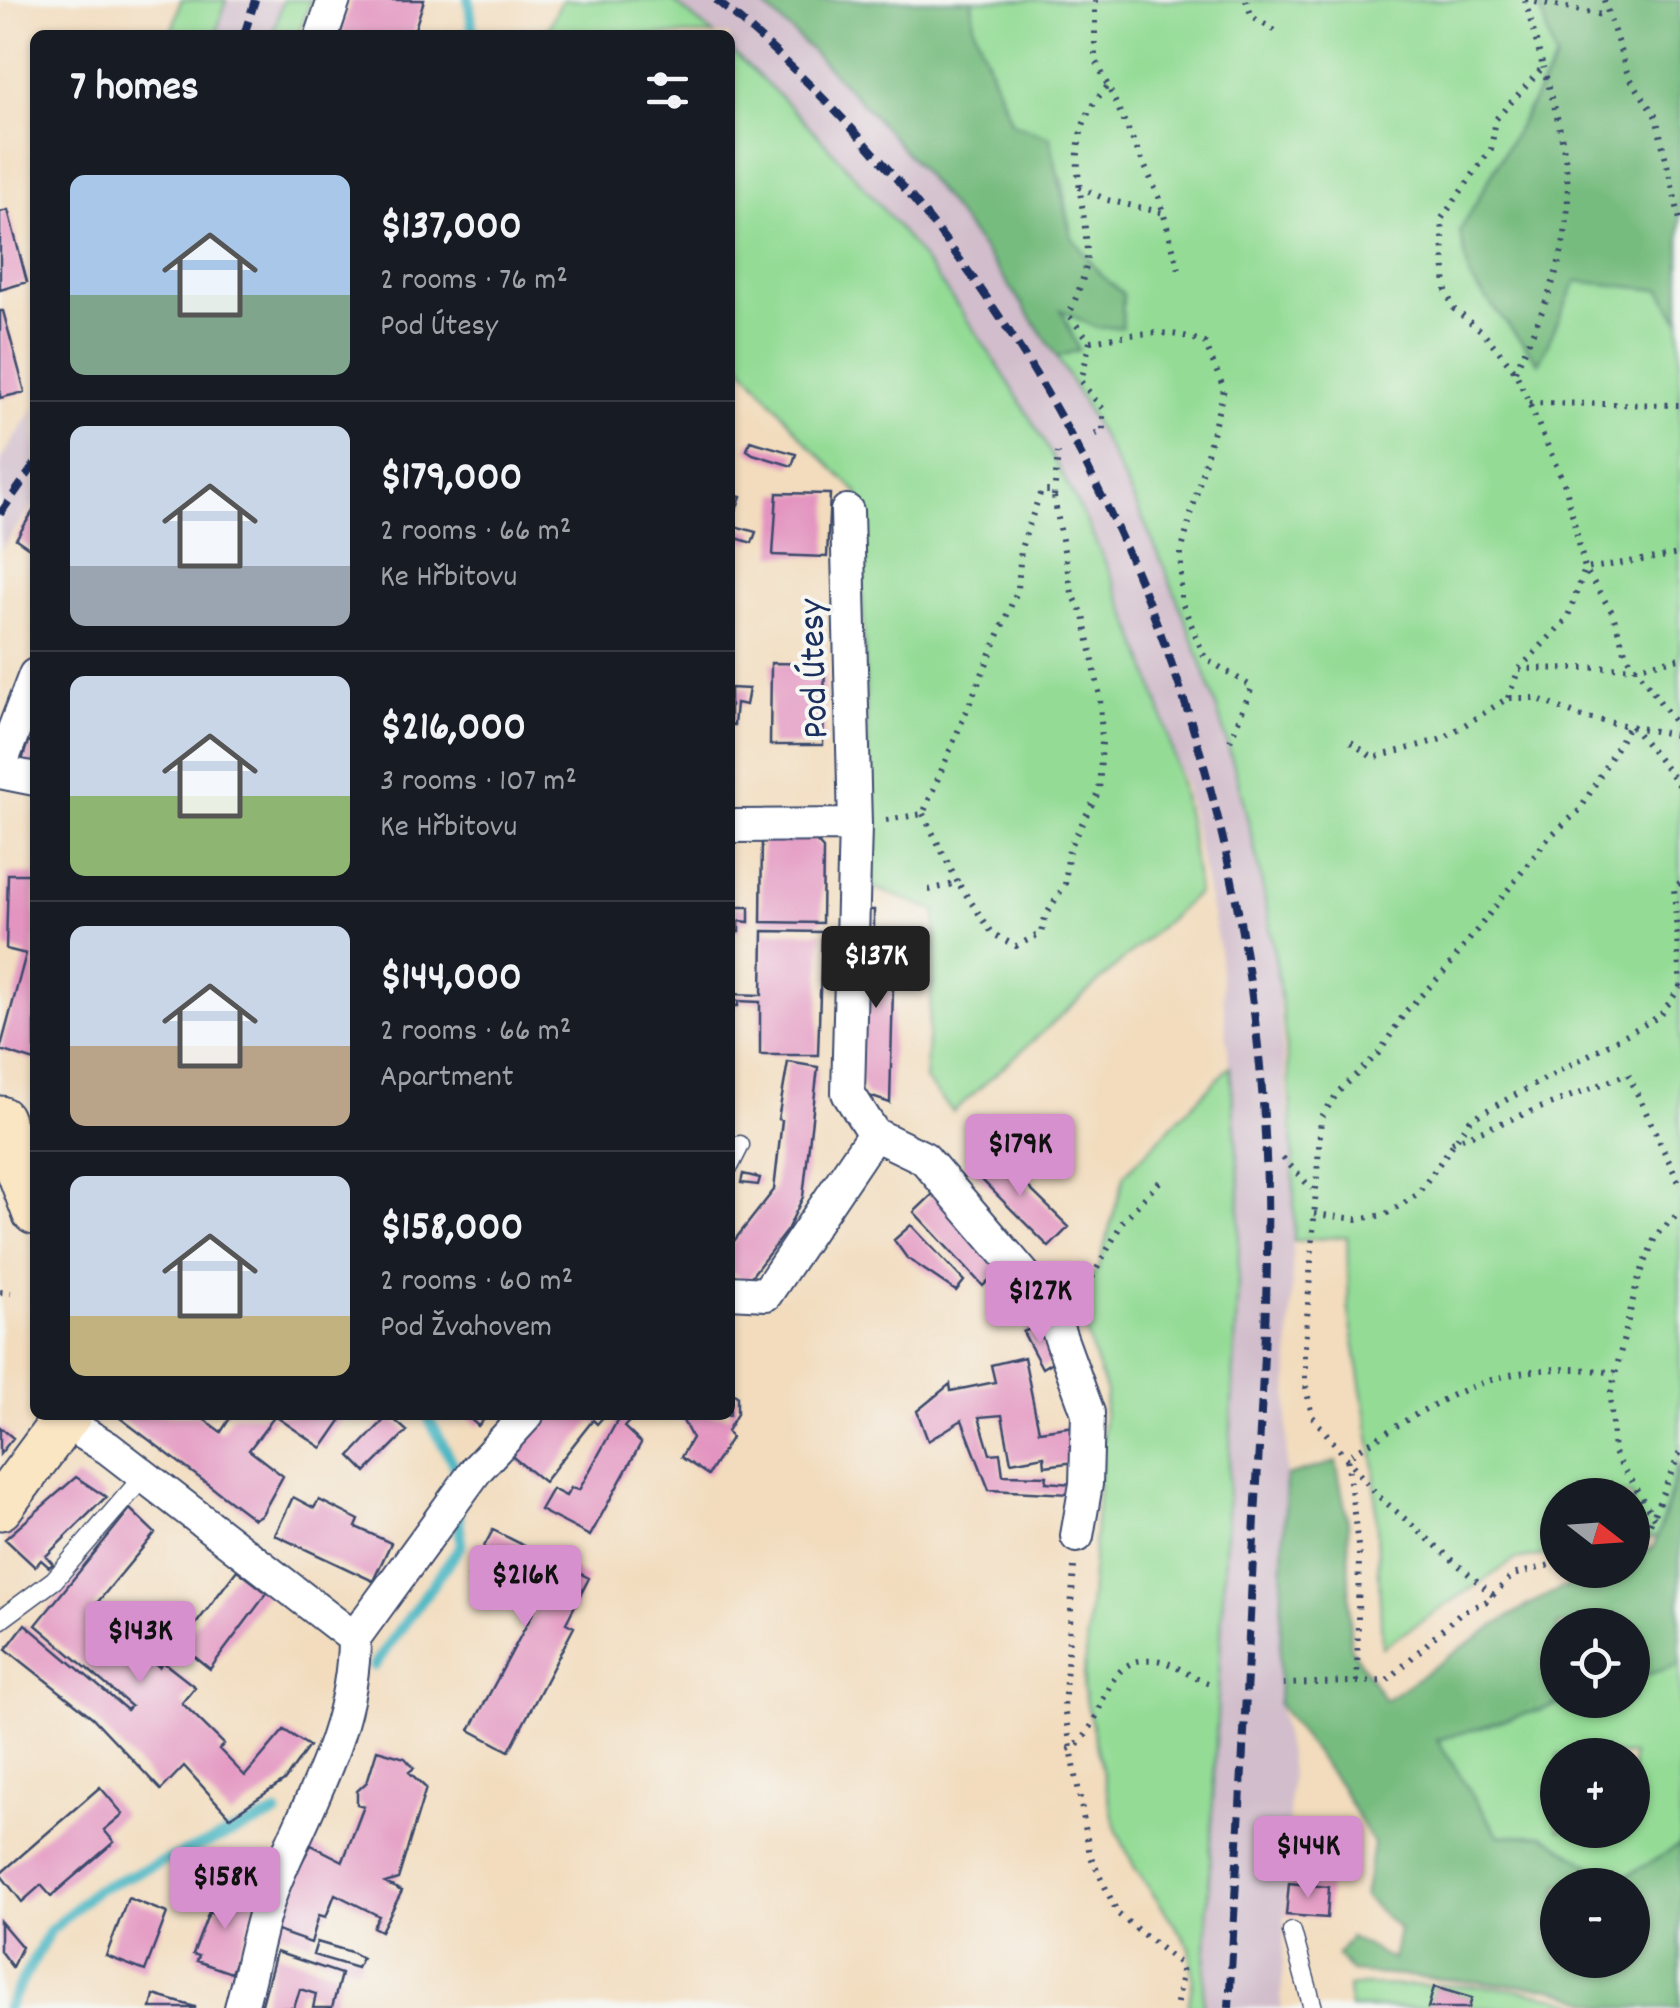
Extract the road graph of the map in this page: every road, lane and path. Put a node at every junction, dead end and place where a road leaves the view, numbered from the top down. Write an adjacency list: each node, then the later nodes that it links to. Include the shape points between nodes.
1 (334, 0): 7 (street)
2 (1095, 0): 10 (path, via 1095,58)
3 (1246, 0): 8 (path, via 1252,16)
4 (1525, 0): 6 (path); 9 (path)
5 (1604, 0): 6 (path)
6 (1607, 16): 13 (path, via 1628,75 1656,117)
7 (324, 30)
8 (1279, 34)
9 (1543, 67): 16 (path, via 1564,136 1571,203 1552,295); 16 (path, via 1496,119 1492,149 1442,218 1446,291 1454,308)
10 (1106, 87): 11 (path, via 1087,108 1076,146); 12 (path)
11 (1079, 187): 12 (path); 15 (path, via 1087,261 1069,316)
12 (1164, 213): 14 (path)
13 (1680, 220)
14 (1179, 270)
15 (1090, 341): 19 (path, via 1081,382 1104,410 1103,431); 32 (path, via 1186,334 1205,342 1224,390 1181,553 1181,600 1204,658 1252,687)
16 (1515, 372): 17 (path)
17 (1528, 403): 18 (path); 24 (path, via 1566,488)
18 (1680, 406)
19 (1094, 435)
20 (1058, 452): 21 (path)
21 (1054, 497): 37 (path, via 1041,490 1030,513 1018,589); 40 (path, via 1100,697 1099,791 1068,848 1065,884 1042,933 1016,946 993,934)
22 (847, 511): 38 (street, Pod Útesy)
23 (1680, 554): 24 (path)
24 (1585, 568): 26 (path); 27 (path, via 1567,619)
25 (1680, 658): 26 (path)
26 (1636, 668): 27 (path); 31 (path)
27 (1519, 669): 29 (path)
28 (30, 688): 34 (street)
29 (1508, 698): 30 (path, via 1536,698 1582,717); 33 (path, via 1442,739 1400,752 1373,758)
30 (1630, 724): 31 (path); 36 (path); 52 (path, via 1580,810 1549,837 1379,1053 1338,1092 1321,1118)
31 (1680, 733)
32 (1230, 741)
33 (1351, 742)
34 (0, 769): 35 (street)
35 (30, 778)
36 (1680, 786)
37 (923, 814): 38 (path); 40 (path)
38 (855, 825): 39 (street); 45 (street, Pod Útesy, via 848,1093)
39 (735, 826)
40 (958, 882): 42 (path)
41 (1680, 883): 43 (path, via 1674,886)
42 (925, 891)
43 (1680, 987): 46 (path, via 1660,1016 1471,1119)
44 (0, 1119): 53 (street)
45 (874, 1134): 57 (street, via 766,1294); 59 (street, via 924,1158 1024,1272)
46 (1450, 1142): 51 (path, via 1628,1074); 55 (path, via 1417,1195 1384,1215)
47 (740, 1144): 48 (lane)
48 (735, 1154)
49 (1283, 1158): 52 (path)
50 (1162, 1179): 59 (path, via 1123,1221 1077,1304)
51 (1680, 1185)
52 (1313, 1190): 55 (path)
53 (30, 1199)
54 (1680, 1212): 60 (path, via 1656,1235)
55 (1314, 1214): 65 (path, via 1307,1397 1312,1416)
56 (0, 1292): 58 (path)
57 (735, 1292)
58 (11, 1294)
59 (1055, 1320): 70 (street, via 1088,1413)
60 (1616, 1373): 65 (path, via 1574,1366 1496,1375 1442,1398); 68 (path, via 1610,1396 1614,1453)
61 (65, 1420): 67 (street)
62 (69, 1420): 66 (street)
63 (522, 1420): 74 (street, via 477,1468)
64 (1680, 1452): 68 (path)
65 (1347, 1457): 72 (path, via 1418,1534); 75 (path, via 1358,1554)
66 (144, 1476): 73 (lane, via 54,1580); 74 (street)
67 (0, 1507)
68 (1654, 1518): 69 (path)
69 (1650, 1526)
70 (1077, 1536): 78 (path, via 1062,1678)
71 (1540, 1568): 72 (path, via 1512,1575)
72 (1493, 1595): 75 (path, via 1460,1612 1387,1681)
73 (0, 1620)
74 (354, 1638): 80 (street, via 354,1675 335,1752 276,1880)
75 (1357, 1682): 77 (path)
76 (1212, 1684): 78 (path, via 1161,1660 1131,1664 1115,1675 1086,1738)
77 (1283, 1684)
78 (1068, 1749): 81 (path, via 1103,1891 1125,1923 1179,1962)
79 (1292, 1932): 82 (lane)
80 (241, 2008)
81 (1176, 2008)
82 (1313, 2008)

